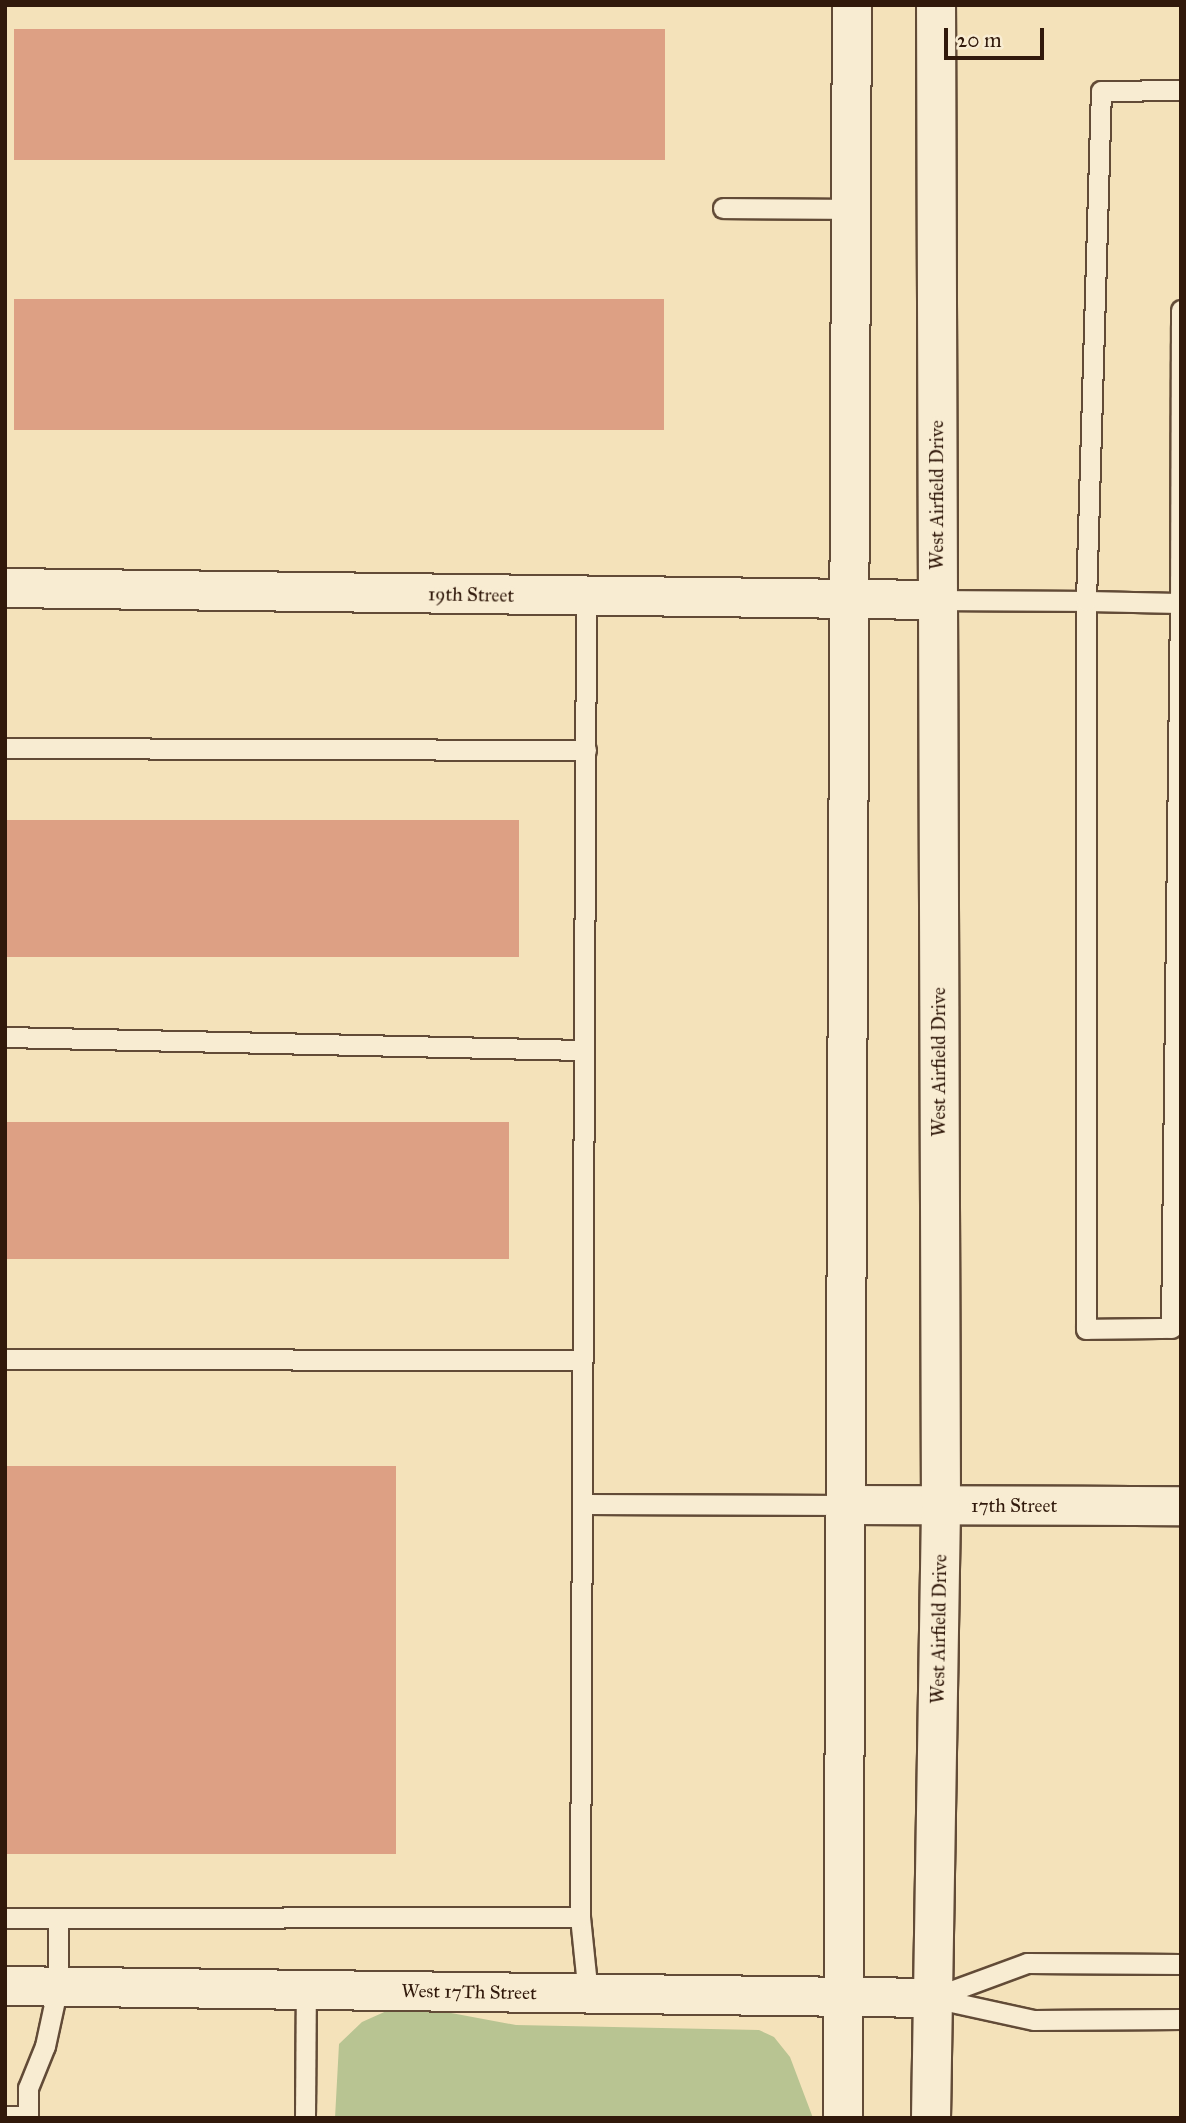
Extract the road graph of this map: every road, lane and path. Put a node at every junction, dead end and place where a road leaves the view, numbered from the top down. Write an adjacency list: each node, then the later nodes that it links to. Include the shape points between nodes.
1 (852, 5): 5 (street)
2 (936, 5): 10 (street, West Airfield Drive)
3 (1181, 90): 11 (lane, via 1101,91)
4 (723, 208): 5 (lane)
5 (852, 209): 9 (street)
6 (1181, 310): 12 (lane)
7 (5, 588): 8 (street, 19th Street)
8 (586, 597): 9 (street, 19th Street); 14 (lane)
9 (852, 600): 10 (street, 19th Street); 21 (street, via 846,1016)
10 (937, 600): 11 (lane); 22 (street, West Airfield Drive)
11 (1086, 601): 12 (lane); 17 (lane, via 1086,1329 1171,1328)
12 (1180, 603): 17 (lane)
13 (5, 748): 14 (lane)
14 (586, 750): 16 (lane)
15 (5, 1037): 16 (lane)
16 (584, 1050): 19 (lane)
17 (1177, 1236)
18 (5, 1359): 19 (lane)
19 (581, 1360): 20 (lane)
20 (584, 1504): 21 (lane); 24 (lane)
21 (847, 1505): 22 (street, 17th Street); 32 (street)
22 (941, 1506): 23 (street, 17th Street); 33 (street, West Airfield Drive)
23 (1181, 1506)
24 (580, 1917): 26 (lane); 31 (lane)
25 (5, 1918): 26 (lane)
26 (58, 1918): 29 (lane)
27 (1181, 1964): 33 (lane, via 1027,1963)
28 (5, 1986): 29 (street, West 17Th Street)
29 (58, 1986): 30 (street, West 17Th Street); 36 (lane, via 45,2046 28,2088)
30 (306, 1989): 31 (street, West 17Th Street); 37 (lane)
31 (588, 1994): 32 (street, West 17Th Street)
32 (845, 1997): 33 (street, West 17Th Street); 38 (street)
33 (932, 1998): 34 (lane, via 1034,2021); 39 (street, West Airfield Drive)
34 (1181, 2019)
35 (5, 2116): 36 (lane)
36 (28, 2117)
37 (305, 2118)
38 (844, 2118)
39 (930, 2118)

